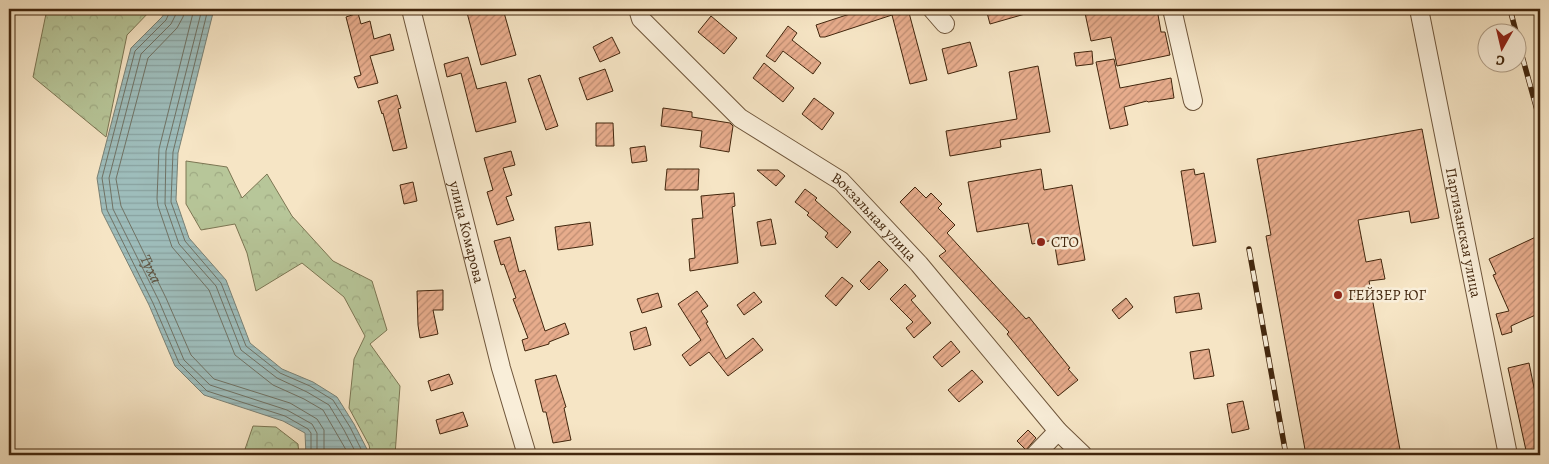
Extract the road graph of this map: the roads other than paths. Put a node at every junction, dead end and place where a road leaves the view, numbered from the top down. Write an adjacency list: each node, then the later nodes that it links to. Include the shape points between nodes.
1 (411, 9): 9 (street, улица Комарова, via 501,368)
2 (638, 9): 8 (street, Вокзальная улица, via 641,19 740,118 841,181 919,264)
3 (932, 9): 6 (street)
4 (1172, 9): 7 (street)
5 (1419, 9): 12 (street, Партизанская улица)
6 (945, 24)
7 (1193, 101)
8 (1058, 431): 10 (street); 11 (street, Вокзальная улица)
9 (528, 455)
10 (1035, 455)
11 (1083, 455)
12 (1508, 455)

